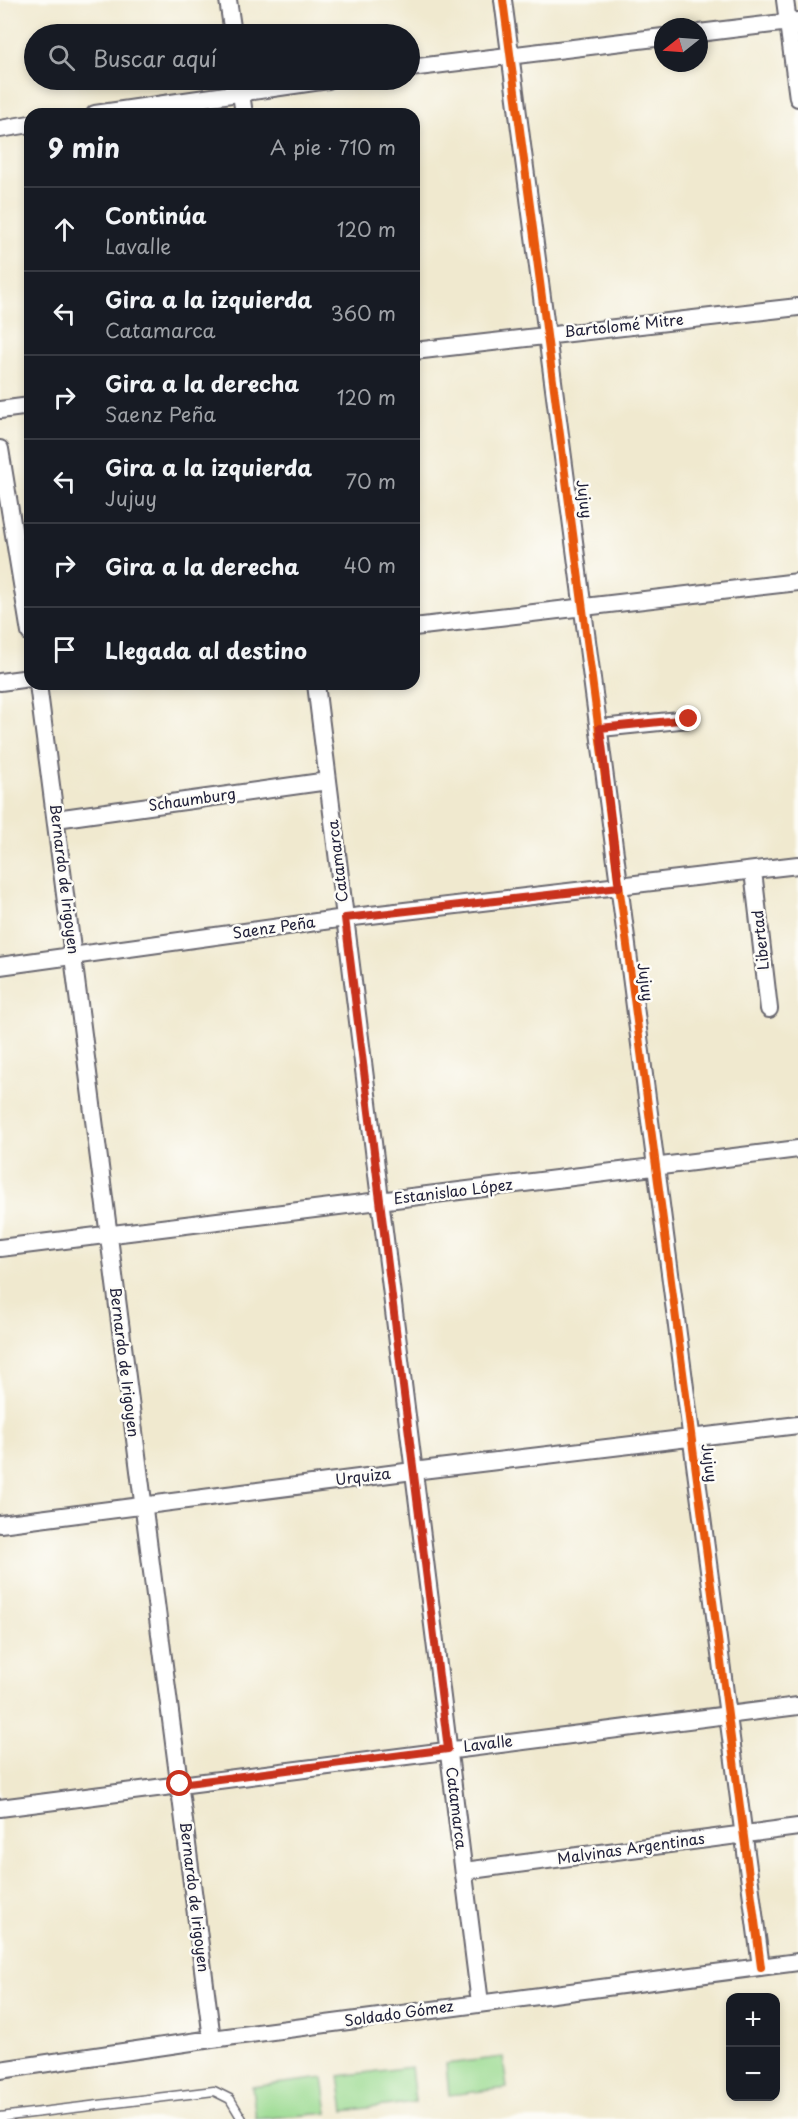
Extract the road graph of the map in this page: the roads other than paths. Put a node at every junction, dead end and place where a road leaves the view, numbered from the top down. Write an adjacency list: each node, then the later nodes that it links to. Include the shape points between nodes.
1 (228, 0): 5 (street)
2 (503, 0): 8 (street, Jujuy)
3 (785, 0): 4 (street)
4 (793, 22): 6 (street); 12 (street)
5 (232, 24)
6 (708, 32)
7 (654, 38): 8 (street)
8 (511, 55): 9 (street); 18 (street, Jujuy)
9 (420, 67)
10 (215, 90): 13 (street)
11 (241, 90): 14 (street)
12 (798, 98)
13 (125, 108)
14 (242, 108)
15 (24, 125): 16 (street)
16 (0, 129)
17 (798, 307): 18 (street, Bartolomé Mitre)
18 (548, 334): 19 (street, Bartolomé Mitre); 25 (street, Jujuy)
19 (420, 350)
20 (24, 407): 21 (street)
21 (0, 410)
22 (0, 449): 24 (street)
23 (798, 582): 25 (street)
24 (24, 596)
25 (584, 605): 26 (street); 32 (street, Jujuy)
26 (420, 626)
27 (24, 679): 28 (street)
28 (0, 682)
29 (39, 690): 34 (street, Bernardo de Irigoyen)
30 (317, 690): 33 (street, Catamarca)
31 (689, 719): 32 (street)
32 (600, 728): 37 (street, Jujuy)
33 (328, 781): 34 (street, Schaumburg); 38 (street, Catamarca)
34 (56, 819): 39 (street, Bernardo de Irigoyen)
35 (798, 865): 36 (street, Saenz Peña)
36 (753, 871): 37 (street, Saenz Peña); 41 (street, Libertad)
37 (619, 887): 38 (street, Saenz Peña); 43 (street, Jujuy)
38 (345, 918): 39 (street, Saenz Peña); 44 (street, Catamarca)
39 (74, 956): 40 (street, Saenz Peña); 45 (street, Bernardo de Irigoyen)
40 (0, 966)
41 (769, 1009)
42 (798, 1149): 43 (street, Estanislao López)
43 (656, 1167): 44 (street, Estanislao López); 48 (street, Jujuy)
44 (379, 1200): 45 (street, Estanislao López); 49 (street, Catamarca)
45 (108, 1235): 46 (street, Estanislao López); 50 (street, Bernardo de Irigoyen)
46 (0, 1248)
47 (798, 1425): 48 (street, Urquiza)
48 (692, 1438): 49 (street, Urquiza); 53 (street, Jujuy)
49 (413, 1471): 50 (street, Urquiza); 54 (street, Catamarca)
50 (143, 1505): 51 (street, Urquiza); 55 (street, Bernardo de Irigoyen)
51 (0, 1524)
52 (798, 1706): 53 (street, Lavalle)
53 (729, 1716): 54 (street, Lavalle); 58 (street, Jujuy)
54 (448, 1749): 55 (street, Lavalle); 59 (street, Catamarca)
55 (180, 1784): 56 (street, Lavalle); 63 (street, Bernardo de Irigoyen)
56 (0, 1808)
57 (798, 1827): 58 (street, Malvinas Argentinas)
58 (745, 1834): 59 (street, Malvinas Argentinas); 61 (street, Jujuy)
59 (464, 1871): 62 (street, Catamarca)
60 (798, 1962): 61 (street, Soldado Gómez)
61 (761, 1966): 62 (street, Soldado Gómez)
62 (480, 2003): 63 (street, Soldado Gómez)
63 (212, 2039): 64 (street, Soldado Gómez)
64 (0, 2070)
65 (0, 2117): 66 (lane, via 214,2091 230,2099)
66 (242, 2119)

